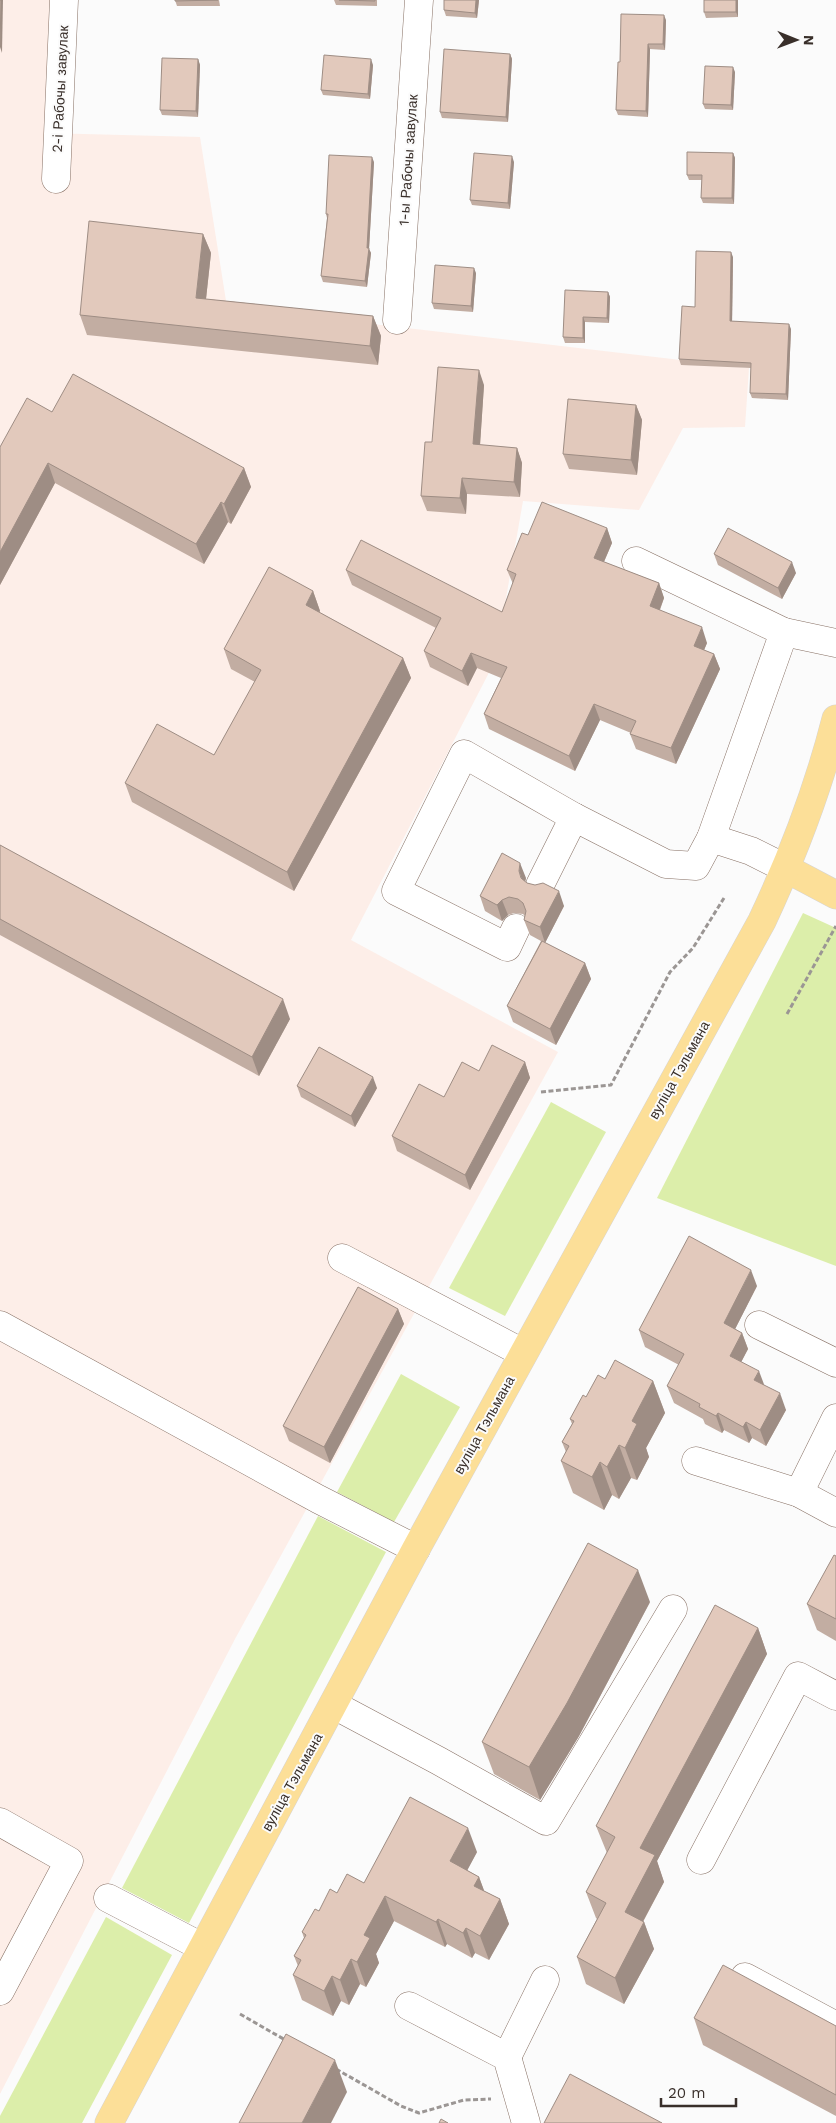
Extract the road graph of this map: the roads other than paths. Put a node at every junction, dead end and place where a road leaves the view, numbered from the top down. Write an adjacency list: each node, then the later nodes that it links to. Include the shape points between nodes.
1 (64, 0): 3 (street, 2-і Рабочы завулак)
2 (419, 0): 4 (street, 1-ы Рабочы завулак)
3 (56, 179)
4 (397, 320)
5 (636, 561): 6 (street)
6 (784, 632): 7 (street); 10 (street)
7 (836, 643)
8 (836, 719): 11 (main road, вуліца Тэльмана, via 825,762)
9 (574, 817): 10 (street, via 666,864 696,866); 12 (street); 14 (street, via 464,754 396,891 507,947)
10 (712, 838): 11 (street, via 750,851)
11 (787, 869): 13 (main road); 18 (main road, вуліца Тэльмана, via 762,921)
12 (540, 885)
13 (836, 895)
14 (516, 928)
15 (342, 1258): 18 (street)
16 (0, 1325): 24 (street)
17 (759, 1325): 19 (street)
18 (524, 1353): 24 (main road, вуліца Тэльмана)
19 (836, 1363)
20 (836, 1418): 22 (street)
21 (696, 1461): 22 (street)
22 (799, 1493): 23 (street)
23 (836, 1513)
24 (416, 1549): 27 (main road, вуліца Тэльмана)
25 (673, 1609): 27 (street, via 546,1821)
26 (836, 1696): 29 (street, via 798,1676)
27 (334, 1705): 31 (main road, вуліца Тэльмана)
28 (0, 1822): 34 (street, via 69,1861)
29 (701, 1860)
30 (108, 1898): 31 (street)
31 (202, 1946): 39 (main road, вуліца Тэльмана)
32 (745, 1977): 36 (street)
33 (545, 1980): 37 (street)
34 (0, 1991)
35 (409, 2006): 37 (street)
36 (836, 2026)
37 (507, 2057): 38 (street)
38 (522, 2110)
39 (109, 2123)

